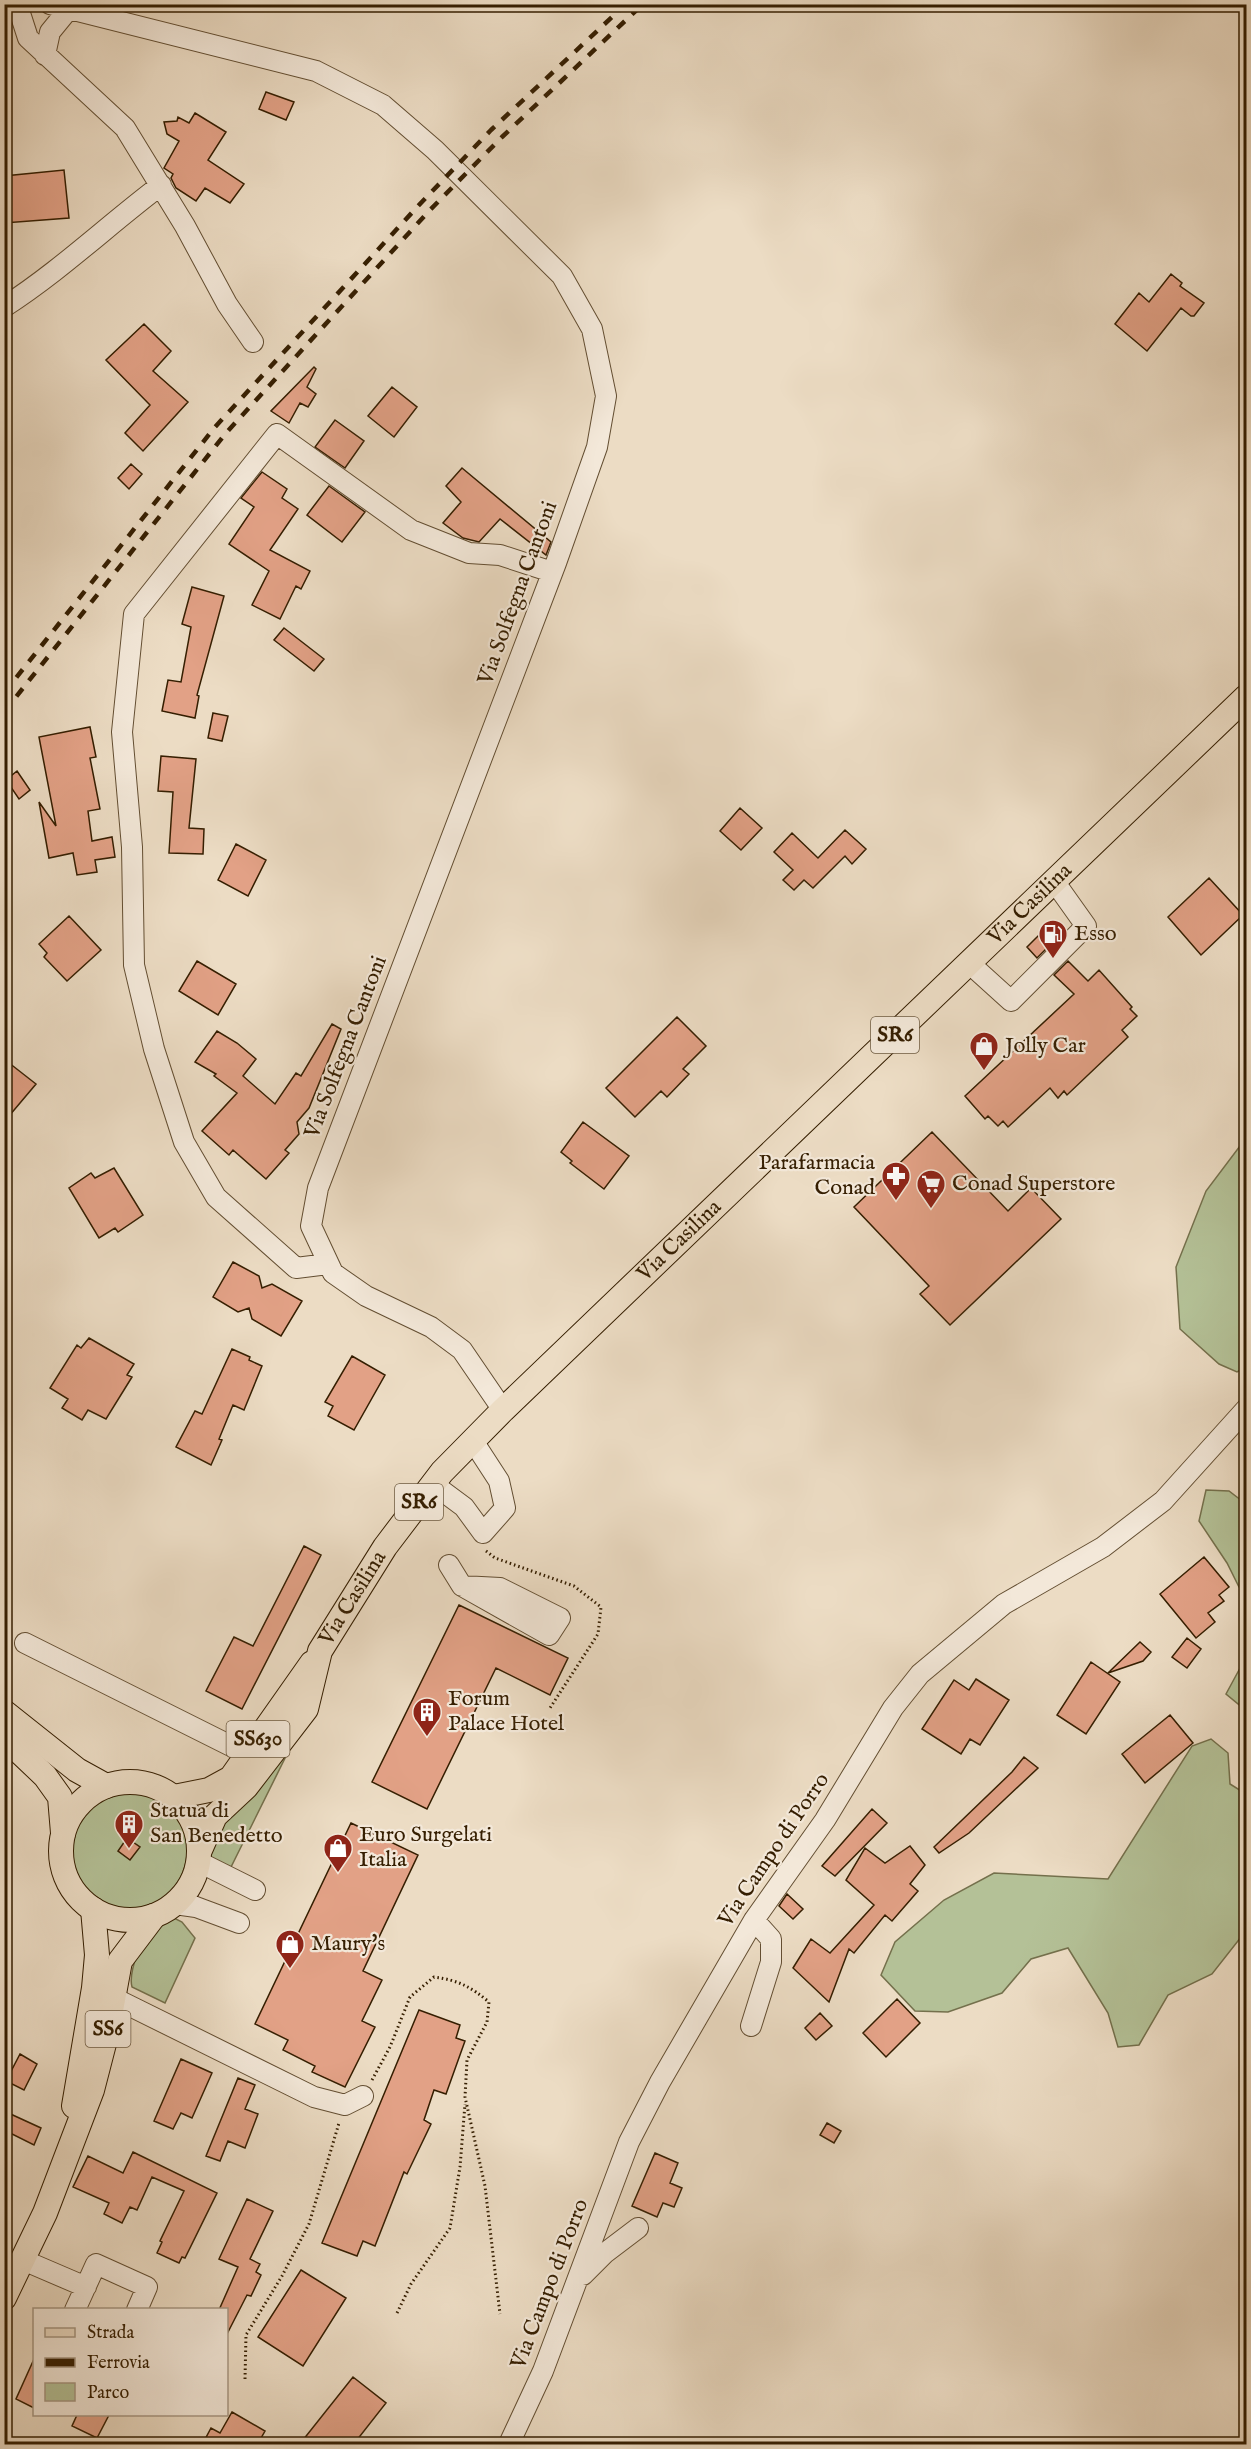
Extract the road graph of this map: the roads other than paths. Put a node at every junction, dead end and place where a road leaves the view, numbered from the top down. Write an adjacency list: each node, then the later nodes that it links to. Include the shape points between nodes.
1 (17, 4): 3 (street, via 28,38)
2 (59, 7): 3 (street); 7 (street, Via Solfegna Cantoni, via 316,71 383,105 435,150 562,276 592,329 606,396 597,447)
3 (45, 55): 4 (street, via 125,128)
4 (161, 185): 5 (street, via 64,265); 6 (street, via 227,304)
5 (4, 307)
6 (253, 342)
7 (552, 572): 11 (street, Via Solfegna Cantoni, via 318,1188 311,1226); 11 (street, via 500,555 469,553 411,530 277,434 134,614 122,732 132,847 134,965 154,1049 184,1142 216,1197 296,1268)
8 (1246, 696): 9 (main road, Via Casilina / SR6)
9 (1054, 881): 10 (main road, Via Casilina / SR6); 10 (street, via 1086,926 1011,1001)
10 (969, 963): 13 (main road, Via Casilina / SR6)
11 (328, 1264): 13 (street, Via Solfegna Cantoni, via 333,1273 366,1296 431,1327 462,1350)
12 (1246, 1409): 30 (street, Via Campo di Porro, via 1162,1501 1103,1547 1004,1604 920,1674 893,1708 825,1820)
13 (503, 1410): 14 (main road, Via Casilina / SR6)
14 (473, 1441): 15 (main road, Via Casilina / SR6); 15 (street, via 498,1481 505,1508 483,1533 464,1507)
15 (433, 1484): 19 (main road, Via Casilina / SR6, via 385,1547)
16 (449, 1565): 17 (street)
17 (462, 1586)
18 (25, 1643): 22 (street)
19 (320, 1651): 22 (main road, SS630); 26 (main road, Via Casilina / SR6, via 306,1709 246,1787 215,1816)
20 (4, 1712): 23 (main road, via 76,1770)
21 (4, 1737): 25 (main road, via 45,1776 60,1797)
22 (247, 1754): 24 (main road, SS630, via 231,1778 209,1790)
23 (106, 1786): 24 (main road, via 142,1782); 25 (main road, via 87,1797 72,1814)
24 (174, 1797): 26 (main road, via 188,1812 196,1830)
25 (63, 1835): 28 (main road, via 63,1869 70,1885)
26 (199, 1856): 27 (street); 29 (main road, via 186,1892)
27 (255, 1890)
28 (93, 1910): 29 (main road, via 112,1918 133,1920); 35 (main road, SS6, via 97,1955 94,1988 74,2095)
29 (164, 1910): 31 (street, via 196,1907); 32 (main road, SS6, via 120,1961)
30 (754, 1920): 33 (street, via 771,1939 771,1962); 38 (street, Via Campo di Porro, via 629,2142)
31 (239, 1923)
32 (114, 1998): 34 (street, via 314,2097 345,2105); 35 (main road, SS6, via 92,2090)
33 (751, 2026)
34 (363, 2096)
35 (70, 2148): 37 (main road, SS6)
36 (638, 2228): 38 (street)
37 (23, 2259): 39 (street); 40 (main road, SS6)
38 (578, 2280): 43 (street, Via Campo di Porro)
39 (86, 2287): 41 (street); 42 (street, via 96,2264 147,2287)
40 (4, 2298)
41 (76, 2308)
42 (138, 2308)
43 (509, 2445)

